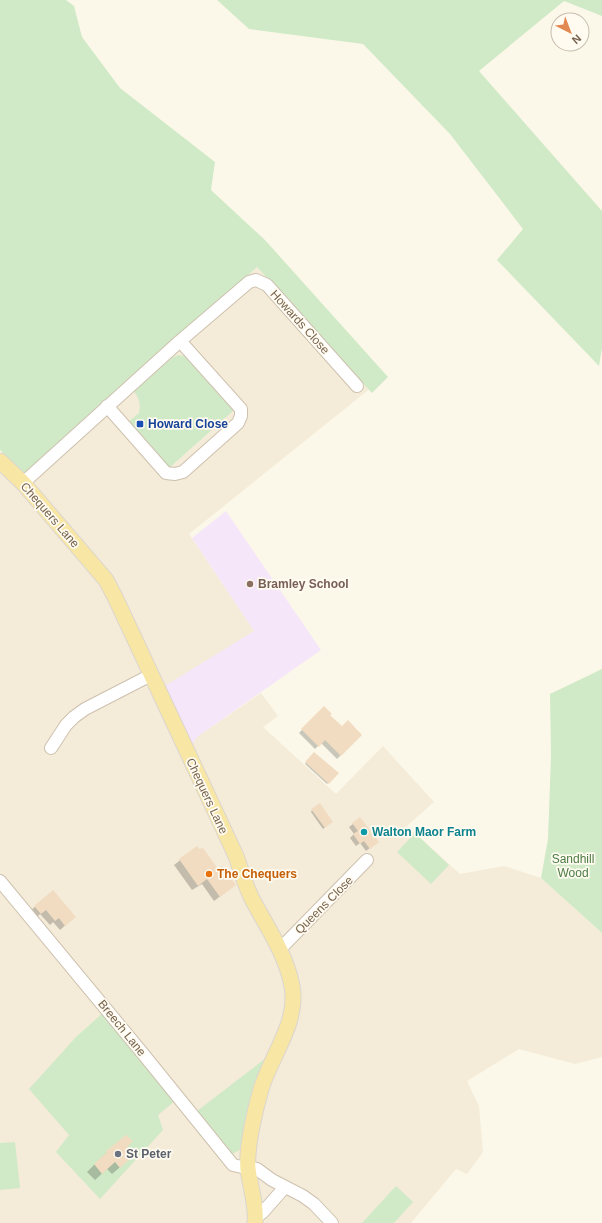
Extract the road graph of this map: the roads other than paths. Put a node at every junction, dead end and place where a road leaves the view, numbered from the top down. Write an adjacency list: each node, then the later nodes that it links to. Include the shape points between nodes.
1 (180, 341): 2 (street, Howards Close, via 237,291 256,280 267,285); 3 (street, Howards Close); 3 (street, via 241,409 238,423 183,472 166,473)
2 (358, 386)
3 (107, 406): 5 (street, Howards Close)
4 (0, 461): 5 (main road, Chequers Lane)
5 (23, 484): 6 (main road, Chequers Lane, via 106,580)
6 (151, 675): 7 (street, via 74,717); 10 (main road, Chequers Lane, via 236,856 251,897)
7 (51, 748)
8 (367, 860): 10 (street, Queens Close)
9 (0, 881): 11 (street, Breech Lane, via 233,1165)
10 (280, 949): 11 (main road, Chequers Lane, via 291,980 294,1004 290,1020 261,1088 249,1146)
11 (248, 1168): 12 (street, Breech Lane, via 257,1169); 13 (main road, Chequers Lane)
12 (285, 1187): 13 (street); 14 (street, Breech Lane, via 314,1204)
13 (255, 1220)
14 (332, 1223)

